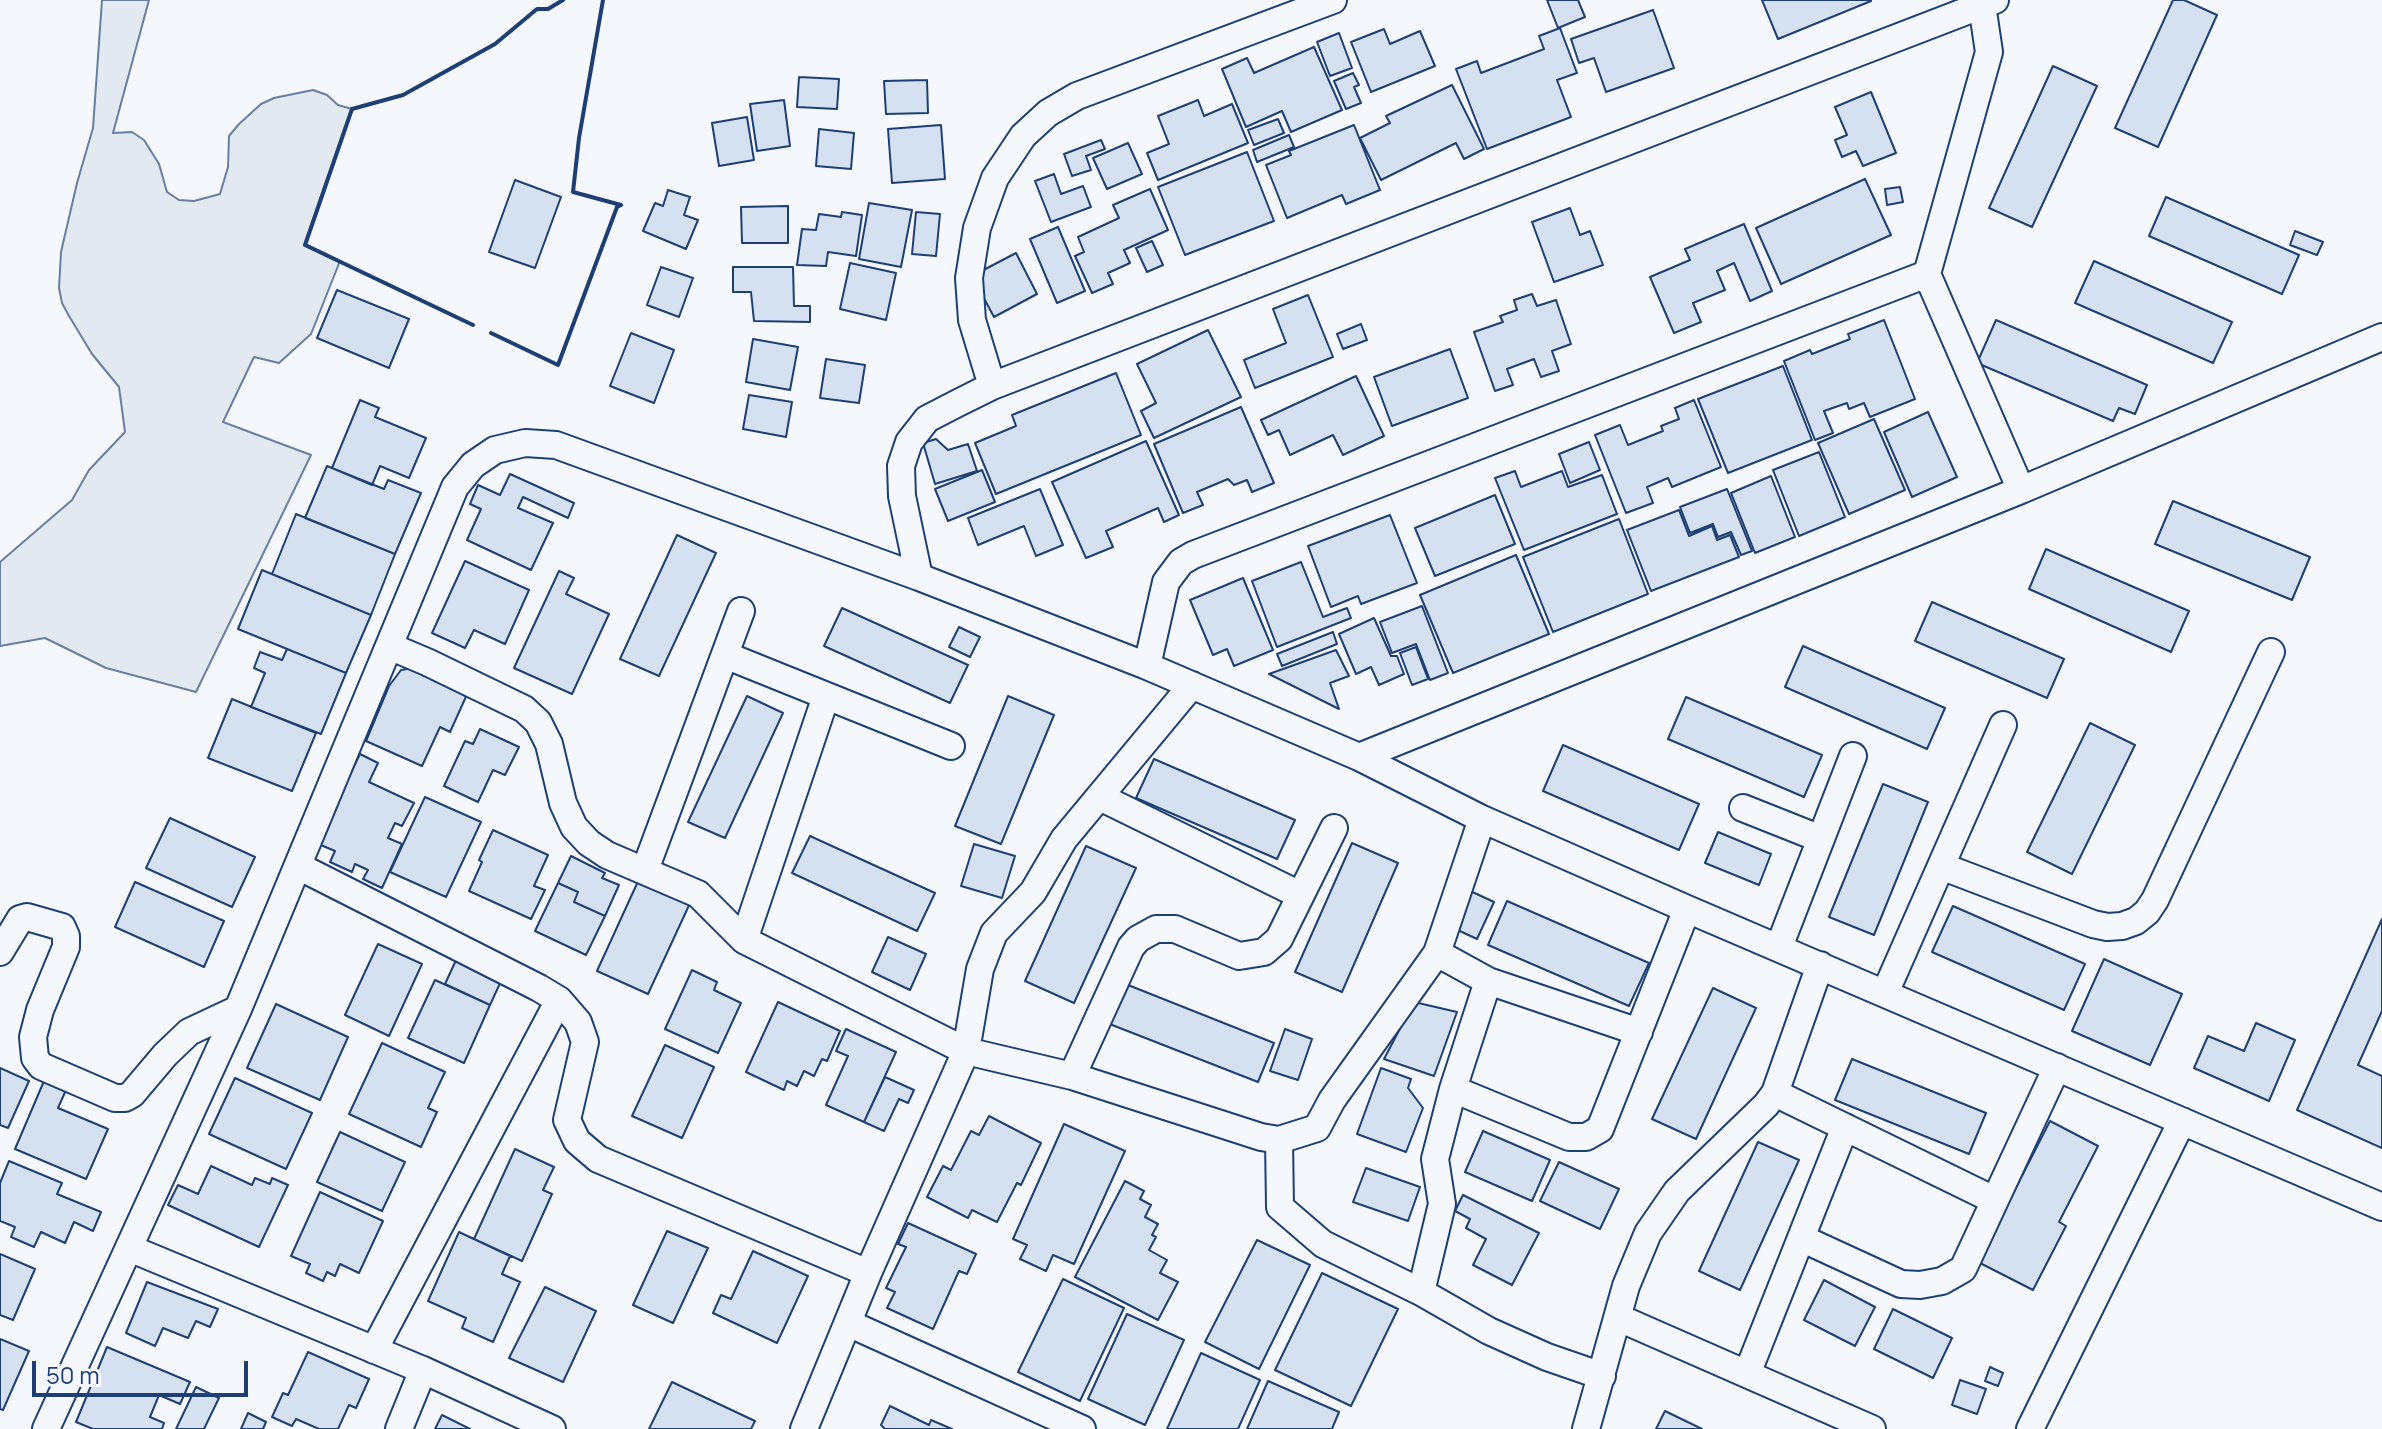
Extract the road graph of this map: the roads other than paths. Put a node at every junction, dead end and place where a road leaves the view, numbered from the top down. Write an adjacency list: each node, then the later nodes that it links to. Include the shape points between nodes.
1 (1333, 0): 5 (street, via 1077,96 1023,136 995,178 977,228 969,278 972,320)
2 (1988, 2): 3 (street, via 1989,52); 5 (street)
3 (1927, 274): 6 (street); 12 (street, via 1193,555 1166,582)
4 (2382, 337): 6 (street)
5 (992, 386): 7 (street, via 927,419 909,442 901,466 902,496)
6 (2021, 490): 18 (street)
7 (919, 577): 9 (street, via 556,445 525,443 495,450 455,487); 12 (street)
8 (741, 611): 11 (street)
9 (389, 646): 24 (street); 26 (street, via 524,709 549,744 574,827 607,855)
10 (2271, 652): 25 (street, via 2155,900 2136,921 2122,926 2093,924)
11 (725, 655): 14 (street); 26 (street)
12 (1147, 666): 13 (street)
13 (1192, 685): 18 (street); 19 (street)
14 (826, 696): 16 (street); 29 (street)
15 (2003, 725): 25 (street)
16 (951, 746)
17 (1853, 756): 23 (street)
18 (1359, 757): 21 (street)
19 (1100, 797): 27 (street); 39 (street, via 1064,839 1033,892 994,933 980,969)
20 (1743, 808): 23 (street)
21 (1482, 819): 28 (street); 32 (street)
22 (1334, 828): 27 (street)
23 (1821, 839): 30 (street)
24 (298, 866): 36 (street); 37 (street)
25 (1941, 866): 35 (street)
26 (645, 870): 29 (street, via 698,894)
27 (1300, 895): 41 (street, via 1279,939 1256,955 1239,956 1175,929 1156,929 1138,939)
28 (1687, 909): 30 (street); 38 (street)
29 (744, 940): 39 (street)
30 (1779, 947): 33 (street)
31 (0, 952): 37 (street, via 20,919 62,927 66,947 40,1010 33,1037 35,1058 41,1066 115,1098 132,1094 189,1032)
32 (1437, 953): 34 (street); 46 (street, via 1317,1128)
33 (1820, 965): 35 (street); 43 (street)
34 (1488, 981): 38 (street); 42 (street)
35 (1885, 993): 40 (street)
36 (559, 1000): 51 (street, via 578,1022 585,1042 567,1120 577,1141 598,1159); 55 (street)
37 (238, 1009): 50 (street)
38 (1639, 1032): 42 (street, via 1600,1129 1586,1137 1569,1137)
39 (966, 1051): 41 (street); 51 (street)
40 (2057, 1067): 44 (street); 47 (street)
41 (1072, 1076): 46 (street)
42 (1453, 1089): 52 (street, via 1435,1159 1442,1204)
43 (1775, 1093): 45 (street); 53 (street, via 1661,1211 1637,1255)
44 (2182, 1121): 48 (street); 66 (street)
45 (1845, 1127): 47 (street); 49 (street)
46 (1279, 1140): 52 (street, via 1280,1207 1323,1244)
47 (1994, 1200): 49 (street, via 1963,1269 1942,1281 1901,1284)
48 (2382, 1207)
49 (1801, 1238): 57 (street)
50 (129, 1248): 55 (street); 60 (street)
51 (868, 1273): 54 (street)
52 (1421, 1292): 58 (street, via 1489,1331)
53 (1619, 1318): 57 (street); 58 (street)
54 (848, 1323): 63 (street); 64 (street)
55 (374, 1350): 56 (street)
56 (423, 1370): 61 (street); 62 (street)
57 (1747, 1374): 59 (street)
58 (1602, 1376): 65 (street)
59 (1861, 1427)
60 (46, 1429)
61 (399, 1429)
62 (552, 1429)
63 (804, 1429)
64 (1082, 1429)
65 (1586, 1429)
66 (2030, 1429)

